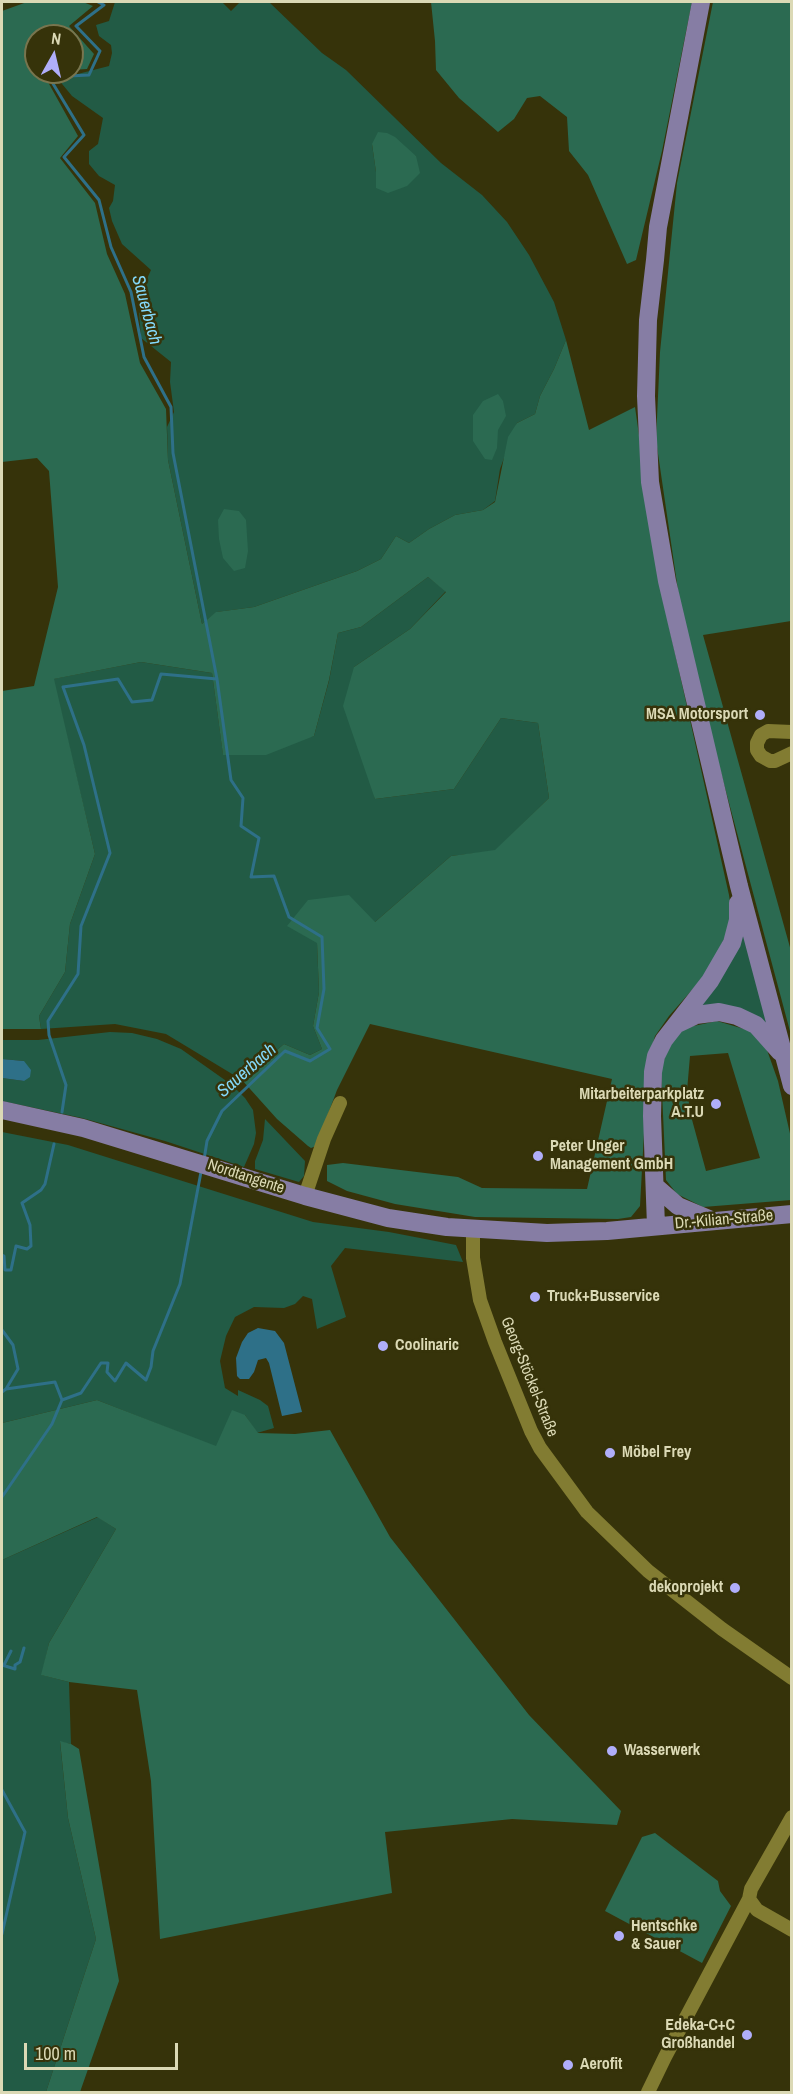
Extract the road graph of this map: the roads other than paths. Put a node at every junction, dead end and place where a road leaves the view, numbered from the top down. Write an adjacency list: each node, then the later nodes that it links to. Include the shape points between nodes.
1 (701, 2): 4 (main road, via 658,227 648,320 646,396 650,482 667,581)
2 (792, 732): 3 (street, via 768,731 757,743 761,756 770,761)
3 (792, 753)
4 (739, 886): 5 (main road, via 738,920 732,944 710,981); 6 (main road)
5 (676, 1024): 6 (main road, via 696,1015 718,1012 737,1016 756,1025); 10 (main road, via 656,1056 653,1072)
6 (783, 1055): 7 (main road)
7 (792, 1086)
8 (340, 1103): 11 (street)
9 (2, 1110): 11 (main road, Nordtangente, via 83,1128)
10 (655, 1186): 13 (main road, via 678,1206); 14 (main road)
11 (305, 1196): 15 (main road, Nordtangente, via 388,1218)
12 (785, 1214): 13 (main road, Dr.-Kilian-Straße)
13 (713, 1221): 14 (main road, Dr.-Kilian-Straße)
14 (656, 1226): 15 (main road, Dr.-Kilian-Straße, via 547,1233)
15 (473, 1230): 16 (street, Georg-Stöckel-Straße, via 480,1300 540,1448 587,1512 648,1571)
16 (792, 1678)
17 (792, 1817): 18 (street)
18 (749, 1899): 19 (street, via 757,1910); 20 (street)
19 (792, 1930)
20 (648, 2092)

